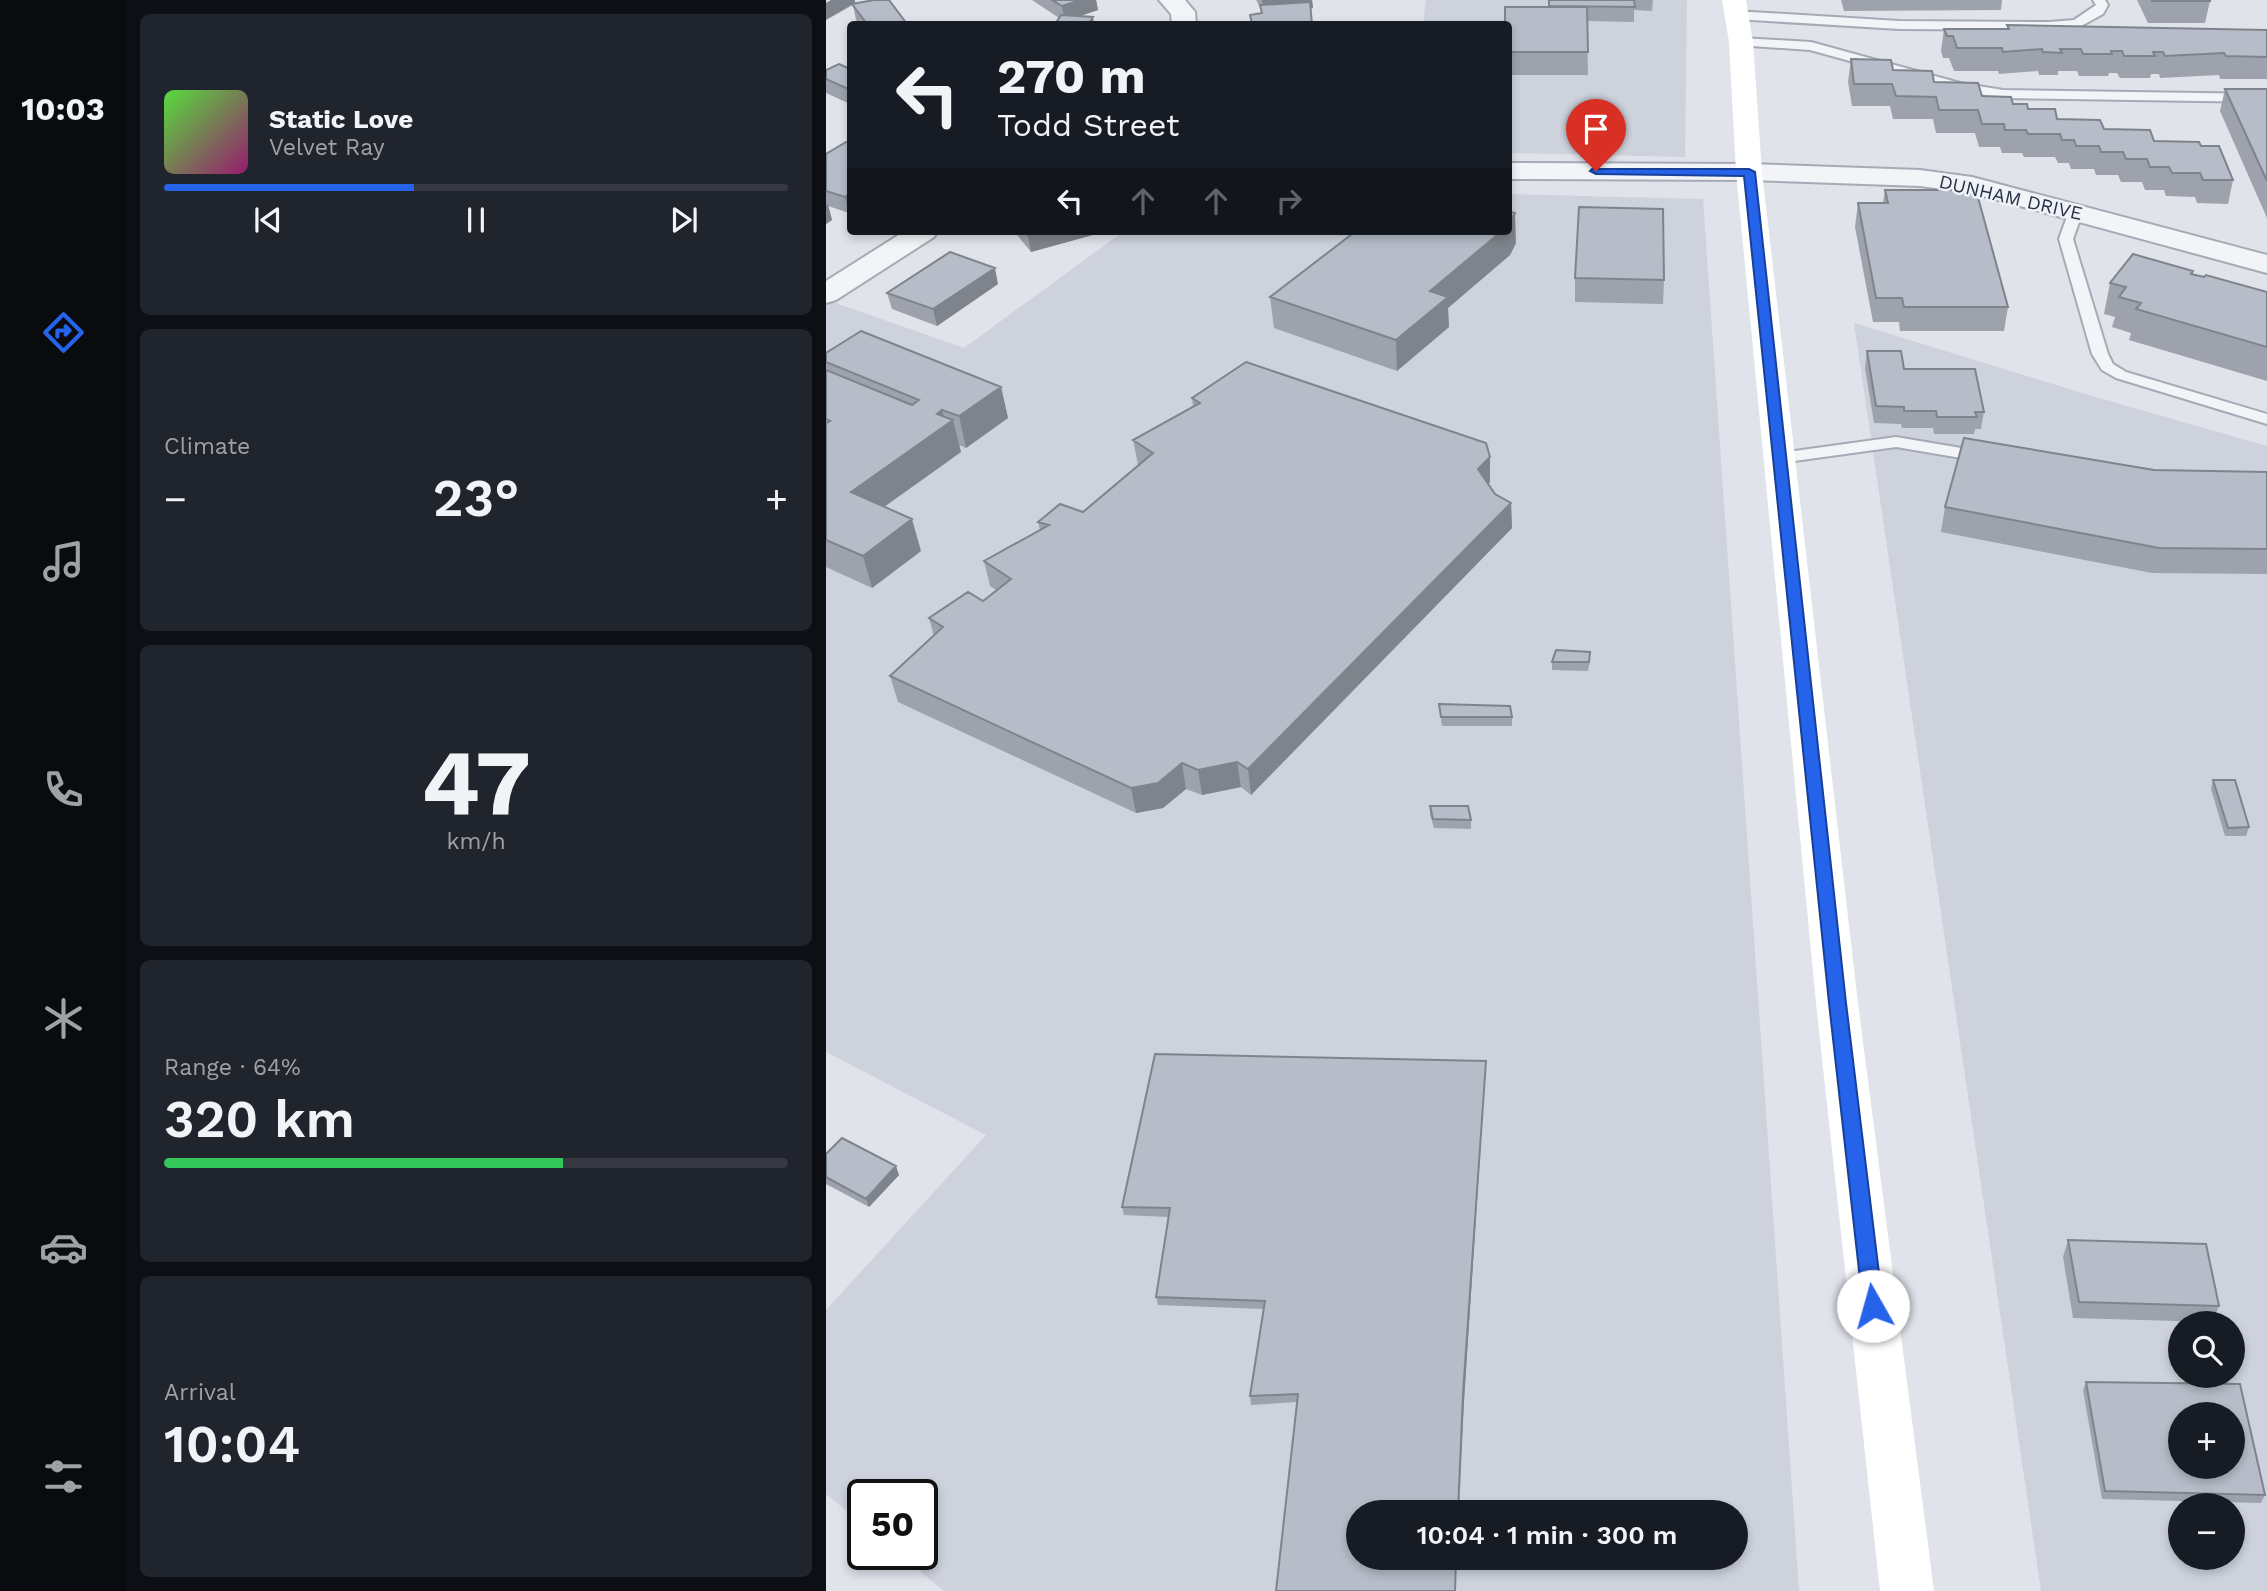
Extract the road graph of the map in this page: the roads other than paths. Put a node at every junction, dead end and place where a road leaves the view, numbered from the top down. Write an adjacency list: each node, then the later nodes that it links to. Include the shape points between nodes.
1 (1171, 0): 4 (street, via 1183,12)
2 (2099, 0): 3 (lane, via 2099,10 2077,23 2049,26 1899,24)
3 (1735, 8): 5 (main road)
4 (1184, 21)
5 (1741, 42): 6 (lane, via 1811,46 1959,87 2003,94); 8 (main road)
6 (2267, 98)
7 (1512, 171): 8 (street, DUNHAM DRIVE)
8 (1749, 172): 9 (street, DUNHAM DRIVE, via 1920,178 1972,185); 14 (main road)
9 (2076, 211): 11 (street, DUNHAM DRIVE); 13 (lane, via 2066,239 2107,367 2121,376)
10 (918, 235): 12 (street)
11 (2267, 264)
12 (826, 294)
13 (2267, 419)
14 (1780, 458): 15 (lane, via 1896,442); 16 (main road, via 1837,1003)
15 (2006, 461)
16 (1907, 1591)

